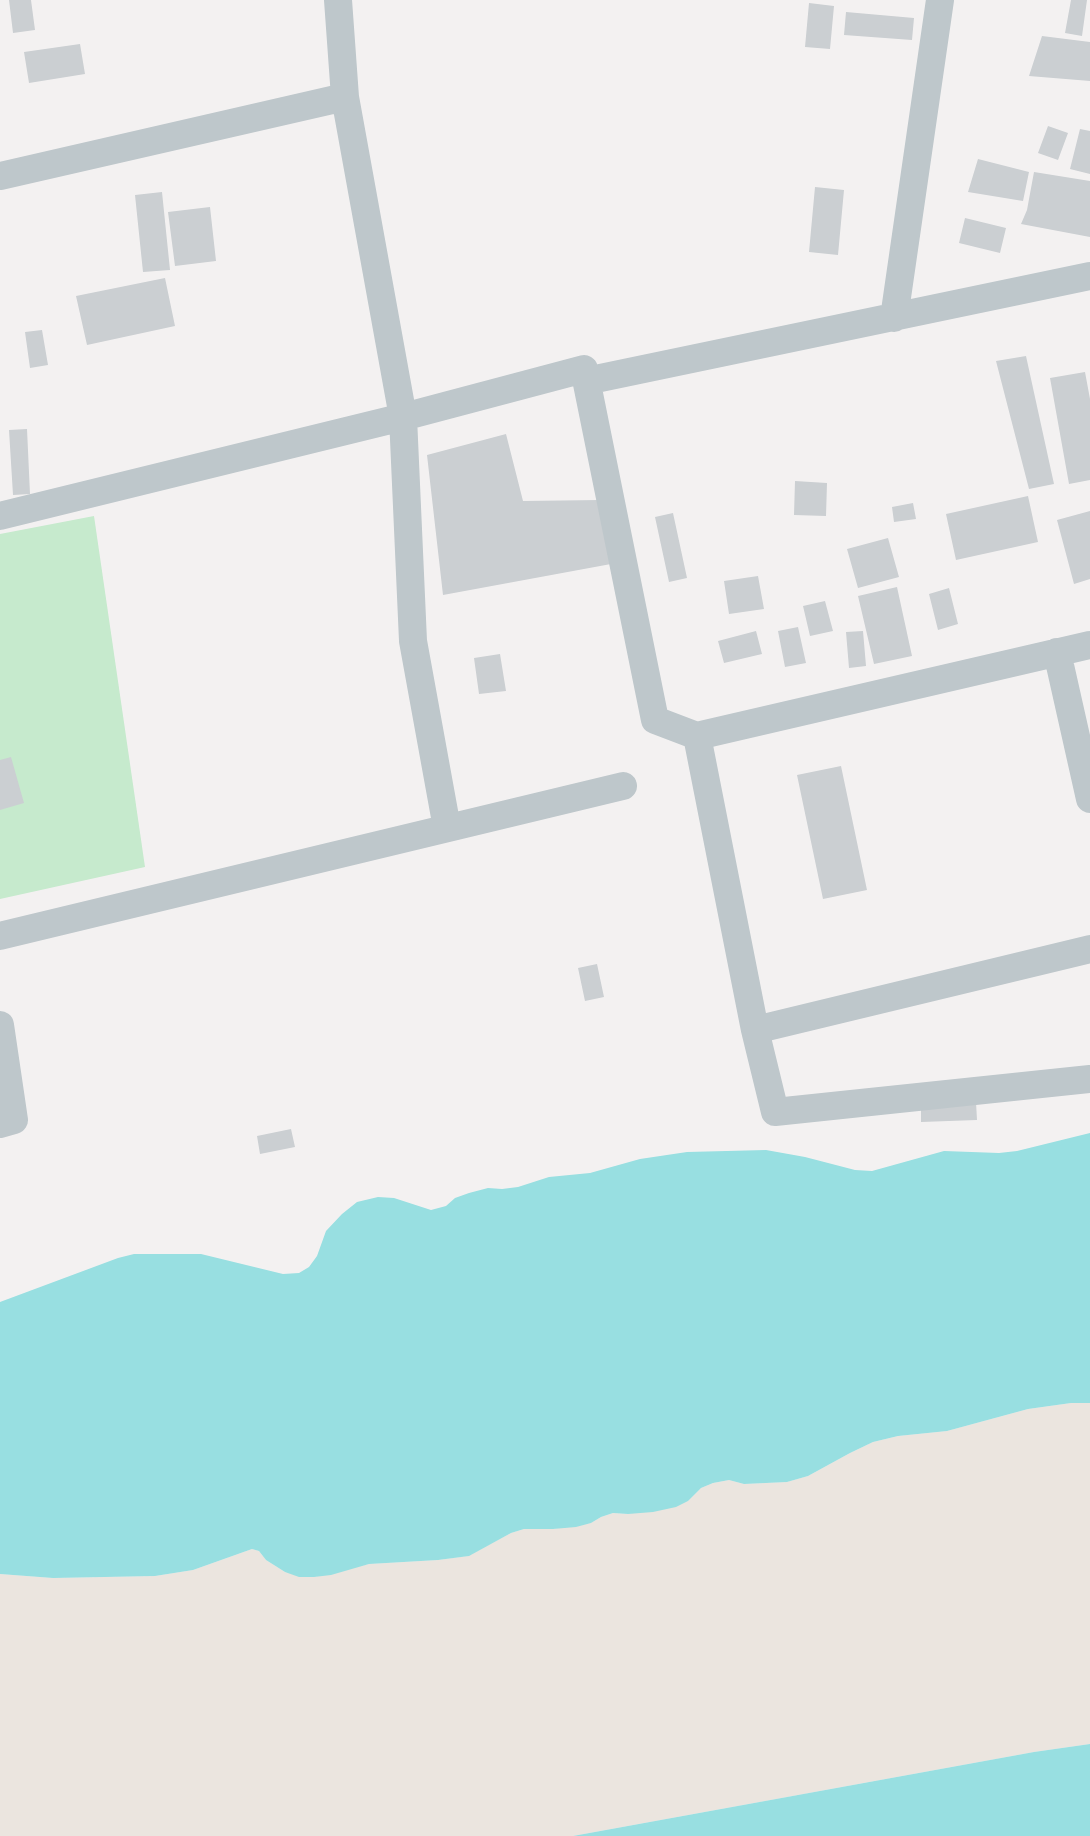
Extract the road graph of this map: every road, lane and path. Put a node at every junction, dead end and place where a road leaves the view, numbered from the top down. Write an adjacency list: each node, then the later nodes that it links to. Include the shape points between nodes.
1 (338, 0): 3 (street)
2 (940, 0): 6 (street)
3 (345, 97): 4 (street); 8 (street)
4 (0, 176)
5 (1090, 276): 6 (street)
6 (894, 318): 7 (street)
7 (586, 381): 8 (street, via 584,369); 12 (street, via 654,720)
8 (403, 417): 9 (street); 15 (street, via 413,641)
9 (0, 516)
10 (1090, 644): 11 (street)
11 (1057, 652): 12 (street); 14 (street)
12 (697, 736): 19 (street)
13 (623, 786): 15 (street)
14 (1090, 800)
15 (447, 828): 16 (street)
16 (0, 936)
17 (1090, 949): 19 (street)
18 (0, 1025): 21 (street, via 14,1120)
19 (755, 1030): 20 (street, via 775,1112)
20 (1090, 1079)
21 (0, 1124)

